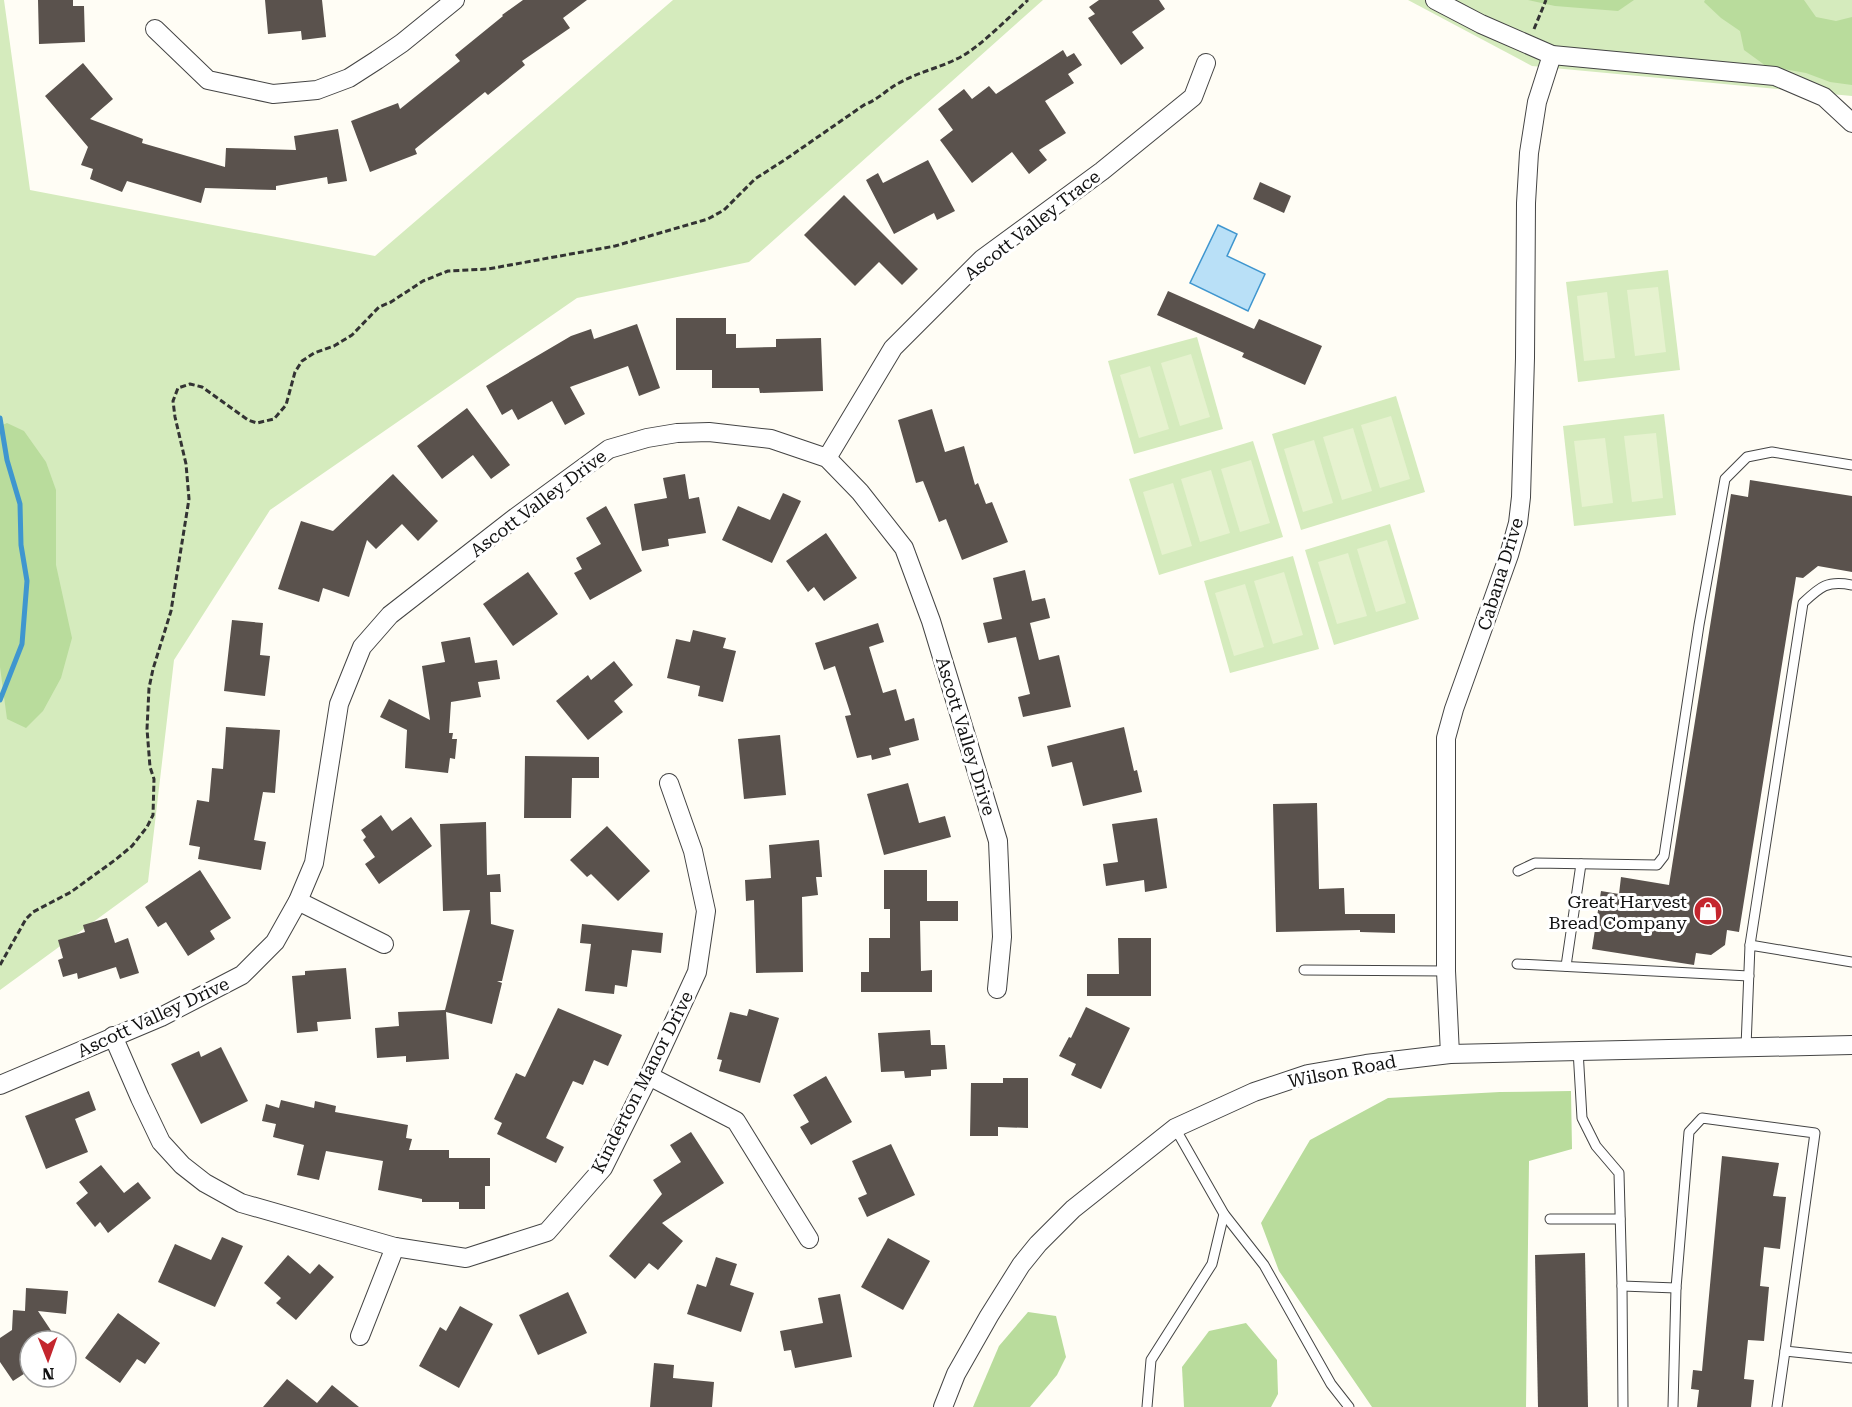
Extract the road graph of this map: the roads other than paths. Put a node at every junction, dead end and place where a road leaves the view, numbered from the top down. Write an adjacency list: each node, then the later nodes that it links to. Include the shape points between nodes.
1 (455, 0): 3 (street, via 402,44 349,78 317,90 273,93 208,80)
2 (1435, 0): 4 (street)
3 (156, 29)
4 (1552, 55): 6 (street, via 1774,76 1824,97); 20 (street, Cabana Drive, via 1537,102 1529,153 1518,523 1446,738)
5 (1206, 63): 7 (street, Ascott Valley Trace, via 1193,97 1102,171 982,259 893,348)
6 (1852, 123)
7 (827, 458): 13 (street, Ascott Valley Drive, via 771,439 709,432 647,438 609,449 390,615 362,647 339,704 314,863); 22 (street, Ascott Valley Drive, via 904,548 932,621 998,841 1002,937)
8 (1852, 465): 11 (lane, via 1772,452 1747,457 1725,479 1664,856 1657,865)
9 (1852, 585): 15 (lane, via 1820,586 1803,603)
10 (669, 783): 28 (street, Kinderton Manor Drive, via 693,851 706,911 697,972)
11 (1581, 864): 12 (lane, via 1535,863); 18 (lane)
12 (1518, 871)
13 (298, 901): 14 (street); 23 (street, Ascott Valley Drive, via 275,942 242,975 161,1017)
14 (384, 944)
15 (1750, 945): 16 (lane); 21 (lane)
16 (1852, 962)
17 (1517, 964): 18 (lane)
18 (1566, 966): 21 (lane)
19 (1304, 970): 20 (lane)
20 (1446, 971): 27 (street, Cabana Drive)
21 (1749, 976): 25 (lane)
22 (996, 989)
23 (113, 1036): 29 (street, Ascott Valley Drive); 35 (street, Kinderton Manor Drive, via 161,1142 205,1183 241,1203)
24 (1852, 1045): 25 (street, Wilson Road)
25 (1746, 1047): 26 (street, Wilson Road)
26 (1578, 1050): 27 (street, Wilson Road); 33 (lane, via 1582,1118 1596,1146 1619,1173)
27 (1450, 1053): 30 (street, Wilson Road, via 1308,1074 1254,1092)
28 (649, 1076): 34 (street, via 736,1121); 35 (street, Kinderton Manor Drive, via 603,1168 547,1232 466,1258)
29 (0, 1085)
30 (1175, 1128): 31 (lane); 42 (street, Wilson Road, via 1073,1209 1038,1244 989,1316 956,1374)
31 (1224, 1214): 41 (lane, via 1212,1263 1151,1360); 43 (lane, via 1264,1265 1331,1384)
32 (1550, 1219): 33 (lane)
33 (1620, 1219): 36 (lane)
34 (809, 1239)
35 (395, 1246): 38 (street)
36 (1622, 1286): 37 (lane); 44 (lane)
37 (1676, 1288): 39 (lane, via 1689,1132 1702,1118 1815,1133); 45 (lane)
38 (360, 1336)
39 (1785, 1351): 40 (lane); 46 (lane)
40 (1852, 1358)
41 (1149, 1406)
42 (943, 1407)
43 (1349, 1407)
44 (1623, 1407)
45 (1673, 1407)
46 (1777, 1407)

